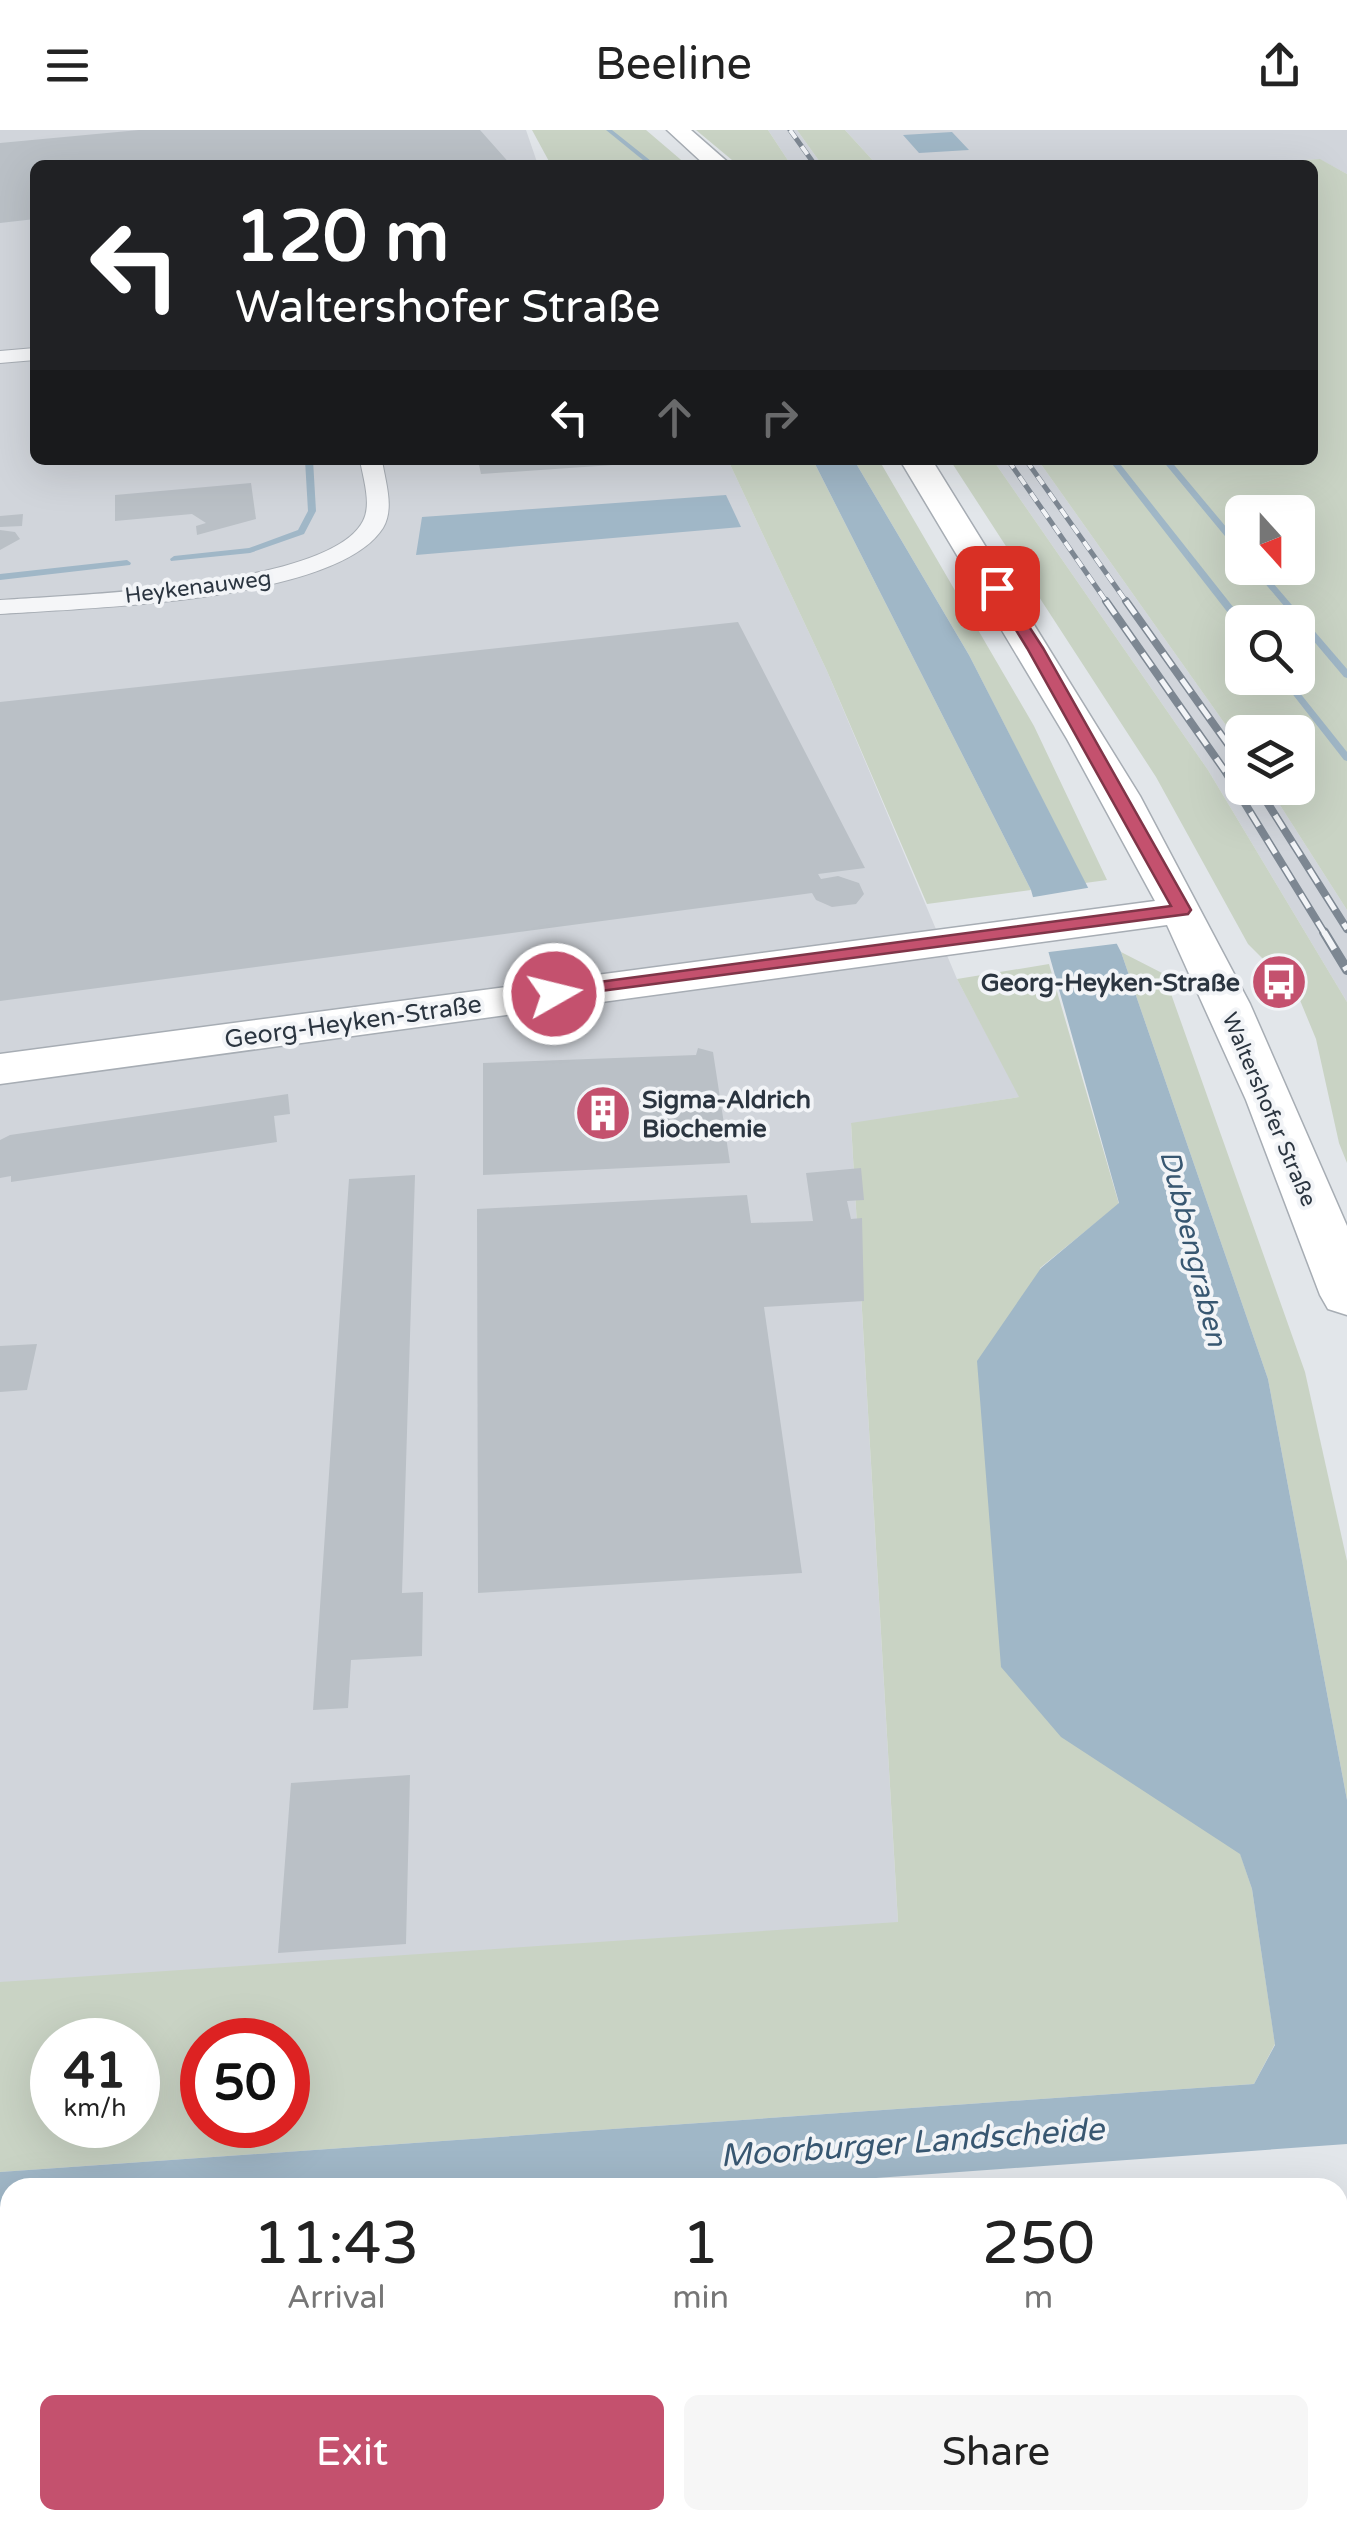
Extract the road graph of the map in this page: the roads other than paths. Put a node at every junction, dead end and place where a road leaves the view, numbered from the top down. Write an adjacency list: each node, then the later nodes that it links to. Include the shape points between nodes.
1 (678, 130): 2 (main road)
2 (713, 160)
3 (30, 354): 4 (street)
4 (0, 356)
5 (373, 465): 7 (street, Heykenauweg, via 375,522 353,548 320,564 250,582)
6 (919, 465): 8 (main road, Waltershofer Straße, via 1035,648)
7 (0, 607)
8 (1182, 910): 9 (main road, Georg-Heyken-Straße); 10 (main road, Waltershofer Straße)
9 (0, 1070)
10 (1347, 1295)

